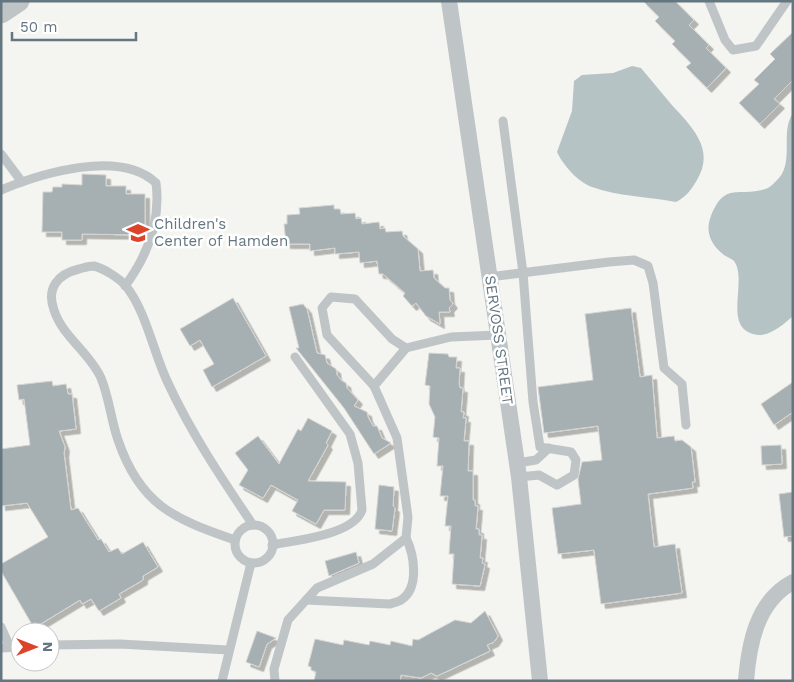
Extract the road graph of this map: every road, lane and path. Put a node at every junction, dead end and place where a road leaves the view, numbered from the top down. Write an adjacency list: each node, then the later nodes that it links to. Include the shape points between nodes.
1 (19, 1): 5 (street)
2 (449, 1): 11 (street, SERVOSS STREET)
3 (709, 1): 4 (lane, via 725,40 734,50 756,46)
4 (786, 1)
5 (1, 13)
6 (503, 121): 10 (lane)
7 (1, 154): 8 (lane)
8 (22, 182): 9 (lane); 12 (lane, via 92,165 109,165 137,171 156,183 153,238)
9 (1, 190)
10 (523, 273): 11 (lane); 17 (lane, via 634,260 648,266 664,368 682,384); 18 (lane, via 533,402 540,447)
11 (489, 277): 13 (street, SERVOSS STREET)
12 (126, 286): 20 (lane, via 168,383 206,456); 22 (lane, via 94,266 61,276 53,286 52,295 57,319 101,378 118,439 137,482 164,510 178,519)
13 (498, 336): 14 (lane, via 452,336); 19 (street, SERVOSS STREET)
14 (406, 348): 16 (lane); 16 (lane, via 392,339 355,299 331,297 322,308 327,335)
15 (295, 356): 23 (lane, via 350,434 358,463 362,510 360,517 344,529)
16 (374, 386): 21 (lane, via 397,438 408,517)
17 (686, 425)
18 (549, 448): 19 (lane); 19 (lane, via 571,452 576,460 574,475 557,485 539,475)
19 (518, 470): 33 (street, SERVOSS STREET)
20 (253, 525): 22 (lane, via 241,530); 23 (lane, via 269,533)
21 (406, 538): 26 (lane, via 373,564 317,588); 26 (lane, via 412,549 414,574 409,591 401,600 390,604)
22 (235, 540): 24 (lane, via 240,558)
23 (272, 545): 24 (lane, via 263,561)
24 (251, 563): 30 (lane)
25 (793, 582): 34 (street, via 779,589 766,604 757,623 747,661)
26 (306, 600): 32 (lane, via 288,620 274,669)
27 (1, 627): 29 (lane)
28 (60, 645): 30 (lane, via 120,644)
29 (6, 647)
30 (228, 650): 31 (lane)
31 (222, 681)
32 (275, 681)
33 (540, 681)
34 (746, 681)

